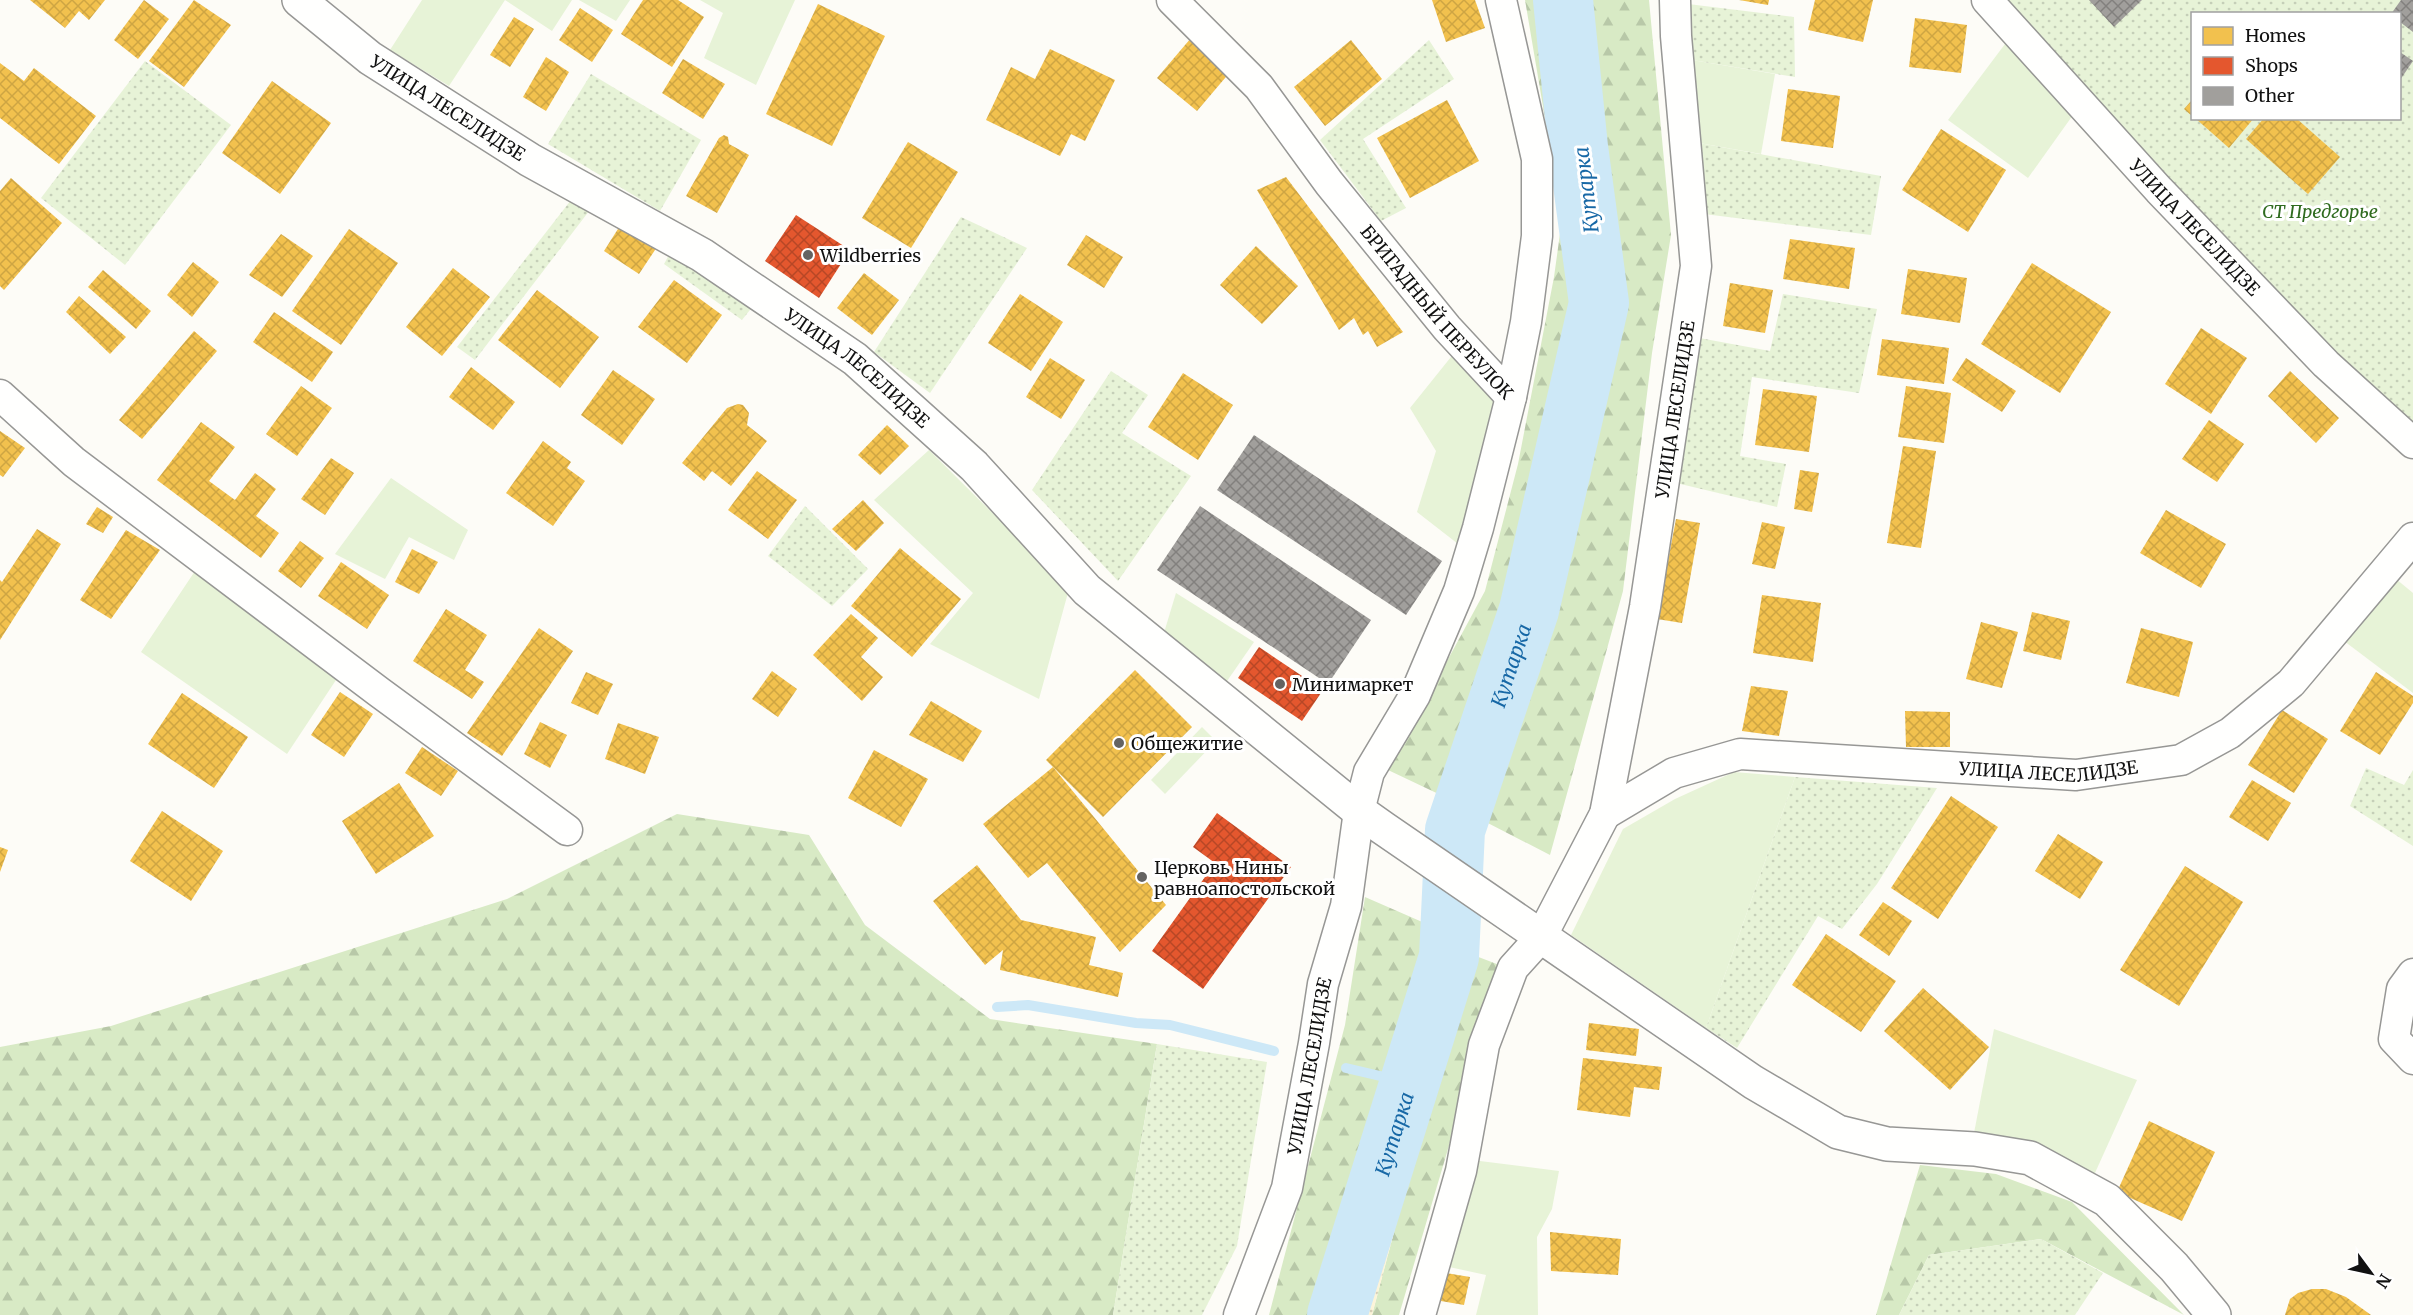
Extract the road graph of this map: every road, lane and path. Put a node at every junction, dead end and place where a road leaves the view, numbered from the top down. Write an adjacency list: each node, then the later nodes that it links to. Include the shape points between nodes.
1 (299, 0): 11 (street, УЛИЦА ЛЕСЕЛИДЗЕ, via 370,58 530,160 702,255 855,359 974,466 1087,590)
2 (1172, 0): 7 (street, БРИГАДНЫЙ ПЕРЕУЛОК, via 1259,87 1329,183 1447,328)
3 (1501, 0): 7 (street, БРИГАДНЫЙ ПЕРЕУЛОК, via 1538,159 1537,236)
4 (1675, 0): 10 (street, УЛИЦА ЛЕСЕЛИДЗЕ, via 1696,266 1645,607)
5 (1987, 0): 8 (street, УЛИЦА ЛЕСЕЛИДЗЕ, via 2159,190 2310,348)
6 (0, 395): 12 (street, via 74,462)
7 (1512, 397): 11 (street, УЛИЦА ЛЕСЕЛИДЗЕ, via 1459,591 1415,695 1369,772)
8 (2413, 443)
9 (2413, 538): 10 (street, УЛИЦА ЛЕСЕЛИДЗЕ, via 2291,683 2230,733 2181,760 2076,774 1740,754 1674,773)
10 (1605, 814): 13 (street, УЛИЦА ЛЕСЕЛИДЗЕ)
11 (1371, 820): 13 (street); 16 (street, УЛИЦА ЛЕСЕЛИДЗЕ, via 1323,984 1287,1188)
12 (567, 830)
13 (1541, 937): 17 (street, УЛИЦА ЛЕСЕЛИДЗЕ, via 1513,968 1484,1045 1461,1171); 18 (street, via 1753,1082 1838,1132 1887,1144 1975,1149 2030,1158 2107,1200 2174,1267)
14 (2413, 974): 15 (street, via 2402,989 2394,1039)
15 (2413, 1059)
16 (1239, 1315)
17 (1420, 1315)
18 (2214, 1315)

